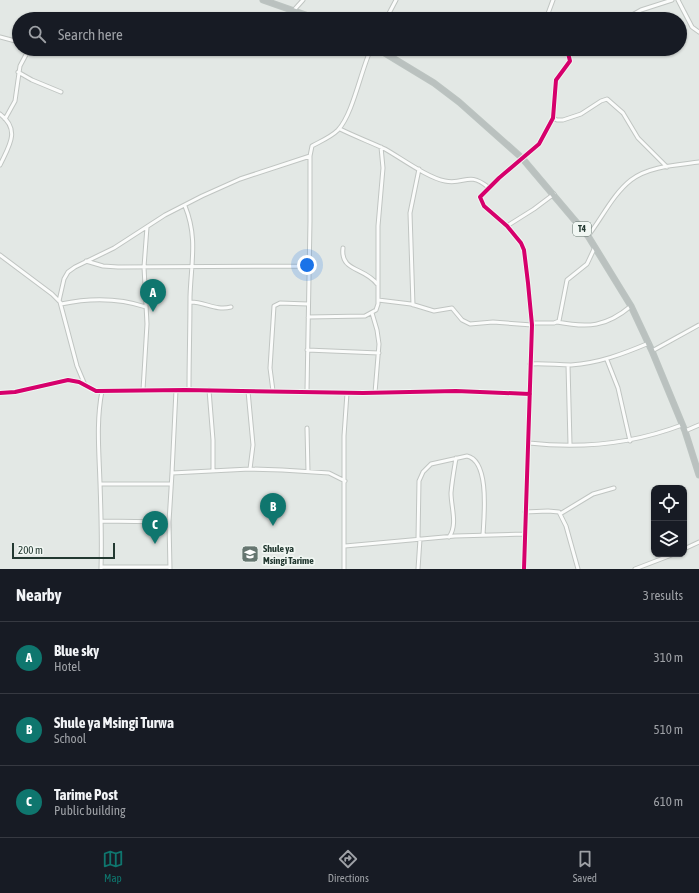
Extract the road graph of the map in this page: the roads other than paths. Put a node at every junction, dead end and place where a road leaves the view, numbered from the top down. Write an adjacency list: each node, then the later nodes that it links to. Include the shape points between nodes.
1 (263, 0): 7 (highway)
2 (303, 0): 7 (street)
3 (396, 0): 9 (street)
4 (553, 0): 10 (street)
5 (672, 0): 11 (street)
6 (678, 0): 12 (street)
7 (294, 10): 8 (highway)
8 (299, 12)
9 (390, 12)
10 (549, 12)
11 (638, 12)
12 (684, 12)
13 (687, 17): 14 (street, via 692,27)
14 (699, 32)
15 (0, 37): 16 (street)
16 (12, 40)
17 (26, 56): 21 (street)
18 (369, 56): 26 (street)
19 (390, 56): 29 (highway, T4, via 434,83 459,102)
20 (569, 56): 24 (street, via 570,61 556,80)
21 (18, 72): 22 (street); 25 (street, via 15,101)
22 (61, 92)
23 (0, 114): 25 (street)
24 (553, 118): 29 (street, via 540,144); 32 (street, via 572,118 607,99 623,113 638,138)
25 (5, 119): 31 (street, via 12,130 12,136)
26 (340, 129): 27 (street); 28 (street, via 312,146)
27 (381, 147): 33 (street); 47 (street, via 383,168 378,226)
28 (310, 156): 36 (street, via 240,179); 45 (street)
29 (522, 158): 34 (street); 35 (highway, T4)
30 (699, 162): 32 (street)
31 (0, 165)
32 (667, 167): 39 (street, via 632,179 618,193)
33 (419, 169): 34 (street, via 443,181 456,182 474,178); 53 (street, via 410,213)
34 (488, 187): 37 (street, via 480,197 481,201)
35 (554, 194): 37 (street); 39 (highway, T4)
36 (185, 206): 38 (street); 44 (street, via 194,242)
37 (507, 226): 60 (street, via 524,250)
38 (147, 227): 43 (street, via 114,248); 46 (street)
39 (588, 236): 40 (highway, T4)
40 (595, 247): 54 (highway, T4); 59 (street, via 587,264 567,280)
41 (343, 248): 47 (street, via 343,260 346,264 372,278)
42 (0, 255): 48 (street)
43 (86, 261): 46 (street, via 103,266); 48 (street, via 68,272)
44 (192, 266): 45 (street); 46 (street); 50 (street)
45 (309, 266): 52 (street)
46 (144, 267): 55 (street)
47 (377, 285): 49 (street)
48 (59, 300): 51 (street)
49 (378, 300): 53 (street); 57 (street, via 376,310)
50 (190, 302): 56 (street, via 199,302 216,308); 72 (street)
51 (61, 304): 55 (street, via 112,300 133,302); 69 (street, via 77,366)
52 (308, 304): 58 (street); 76 (street, via 280,303 274,306 270,368)
53 (412, 304): 60 (street, via 438,312 452,308 462,320 470,324)
54 (631, 306): 59 (street, via 612,320 593,326); 62 (highway, T4)
55 (146, 307): 70 (street)
56 (231, 307)
57 (372, 313): 58 (street, via 359,316); 65 (street)
58 (308, 316): 63 (street)
59 (558, 322): 60 (street)
60 (532, 324): 67 (street)
61 (699, 326): 64 (street)
62 (648, 343): 64 (highway, T4); 66 (street)
63 (307, 350): 65 (street); 77 (street)
64 (652, 351): 82 (highway, T4)
65 (379, 353): 80 (street)
66 (607, 360): 68 (street); 86 (street, via 618,388)
67 (530, 364): 68 (street); 81 (street)
68 (568, 365): 88 (street)
69 (85, 385): 74 (street); 78 (street, via 68,380)
70 (143, 390): 71 (street); 74 (street)
71 (176, 390): 72 (street); 93 (street)
72 (189, 390): 73 (street)
73 (209, 390): 75 (street); 91 (street)
74 (102, 391): 96 (street, via 97,434)
75 (248, 391): 76 (street); 90 (street, via 253,445)
76 (273, 391): 77 (street)
77 (307, 391): 79 (street)
78 (0, 393)
79 (347, 393): 80 (street); 95 (street, via 344,417)
80 (375, 393): 81 (street, via 456,391)
81 (530, 394): 87 (street)
82 (682, 424): 85 (highway, T4); 86 (street)
83 (699, 425): 85 (street)
84 (307, 428): 92 (street)
85 (685, 431): 94 (highway, T4)
86 (630, 441): 88 (street, via 599,445)
87 (529, 443): 88 (street); 99 (street)
88 (570, 444)
89 (456, 458): 104 (street, via 472,457 481,468 484,492); 105 (street, via 451,494 453,528); 106 (street, via 431,464 423,472 418,494)
90 (250, 469): 91 (street); 92 (street)
91 (213, 471): 93 (street)
92 (308, 472): 95 (street, via 329,473)
93 (172, 473): 97 (street)
94 (699, 475)
95 (345, 481): 108 (street)
96 (100, 484): 97 (street); 101 (street)
97 (171, 484): 102 (street)
98 (614, 488): 100 (street, via 592,494)
99 (525, 512): 100 (street, via 548,511); 103 (street)
100 (560, 514): 116 (street)
101 (101, 521): 102 (street); 111 (street)
102 (169, 522): 112 (street)
103 (524, 534): 104 (street); 115 (street)
104 (483, 535): 105 (street)
105 (449, 537): 106 (street)
106 (419, 539): 108 (street); 114 (street)
107 (699, 542): 109 (street)
108 (345, 546): 113 (street)
109 (687, 548)
110 (666, 557): 117 (street)
111 (101, 568): 112 (street)
112 (170, 568)
113 (344, 569)
114 (418, 569)
115 (524, 569)
116 (578, 569)
117 (635, 569)

